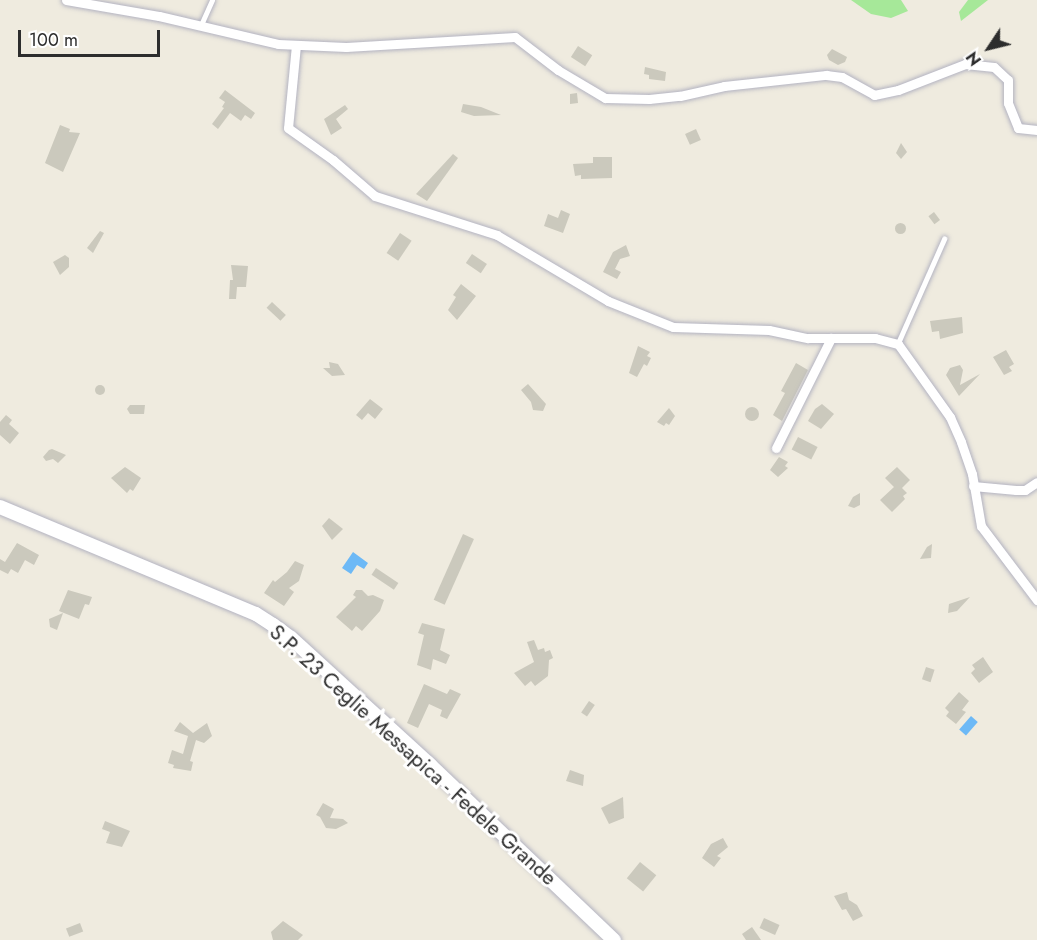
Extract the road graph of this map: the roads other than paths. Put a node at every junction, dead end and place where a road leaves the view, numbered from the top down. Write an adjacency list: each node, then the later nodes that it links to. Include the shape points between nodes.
1 (66, 0): 3 (street)
2 (212, 0): 3 (lane)
3 (201, 26): 4 (street)
4 (296, 45): 5 (street, via 346,47 515,37 558,70 605,98 680,96 724,86 826,75 842,77 874,95 898,90 965,64 994,67 1008,80 1008,103 1017,128); 7 (street, via 288,128 375,196 496,235 608,301 674,327 769,330)
5 (1037, 130)
6 (944, 239): 8 (lane)
7 (831, 338): 8 (street, via 875,338); 9 (street)
8 (898, 344): 11 (street, via 950,417)
9 (776, 448)
10 (1037, 482): 11 (street, via 1025,490)
11 (973, 486): 13 (street, via 981,526)
12 (0, 507): 14 (street, S.P. 23 Ceglie Messapica - Fedele Grande, via 256,614 291,638)
13 (1037, 600)
14 (614, 940)

